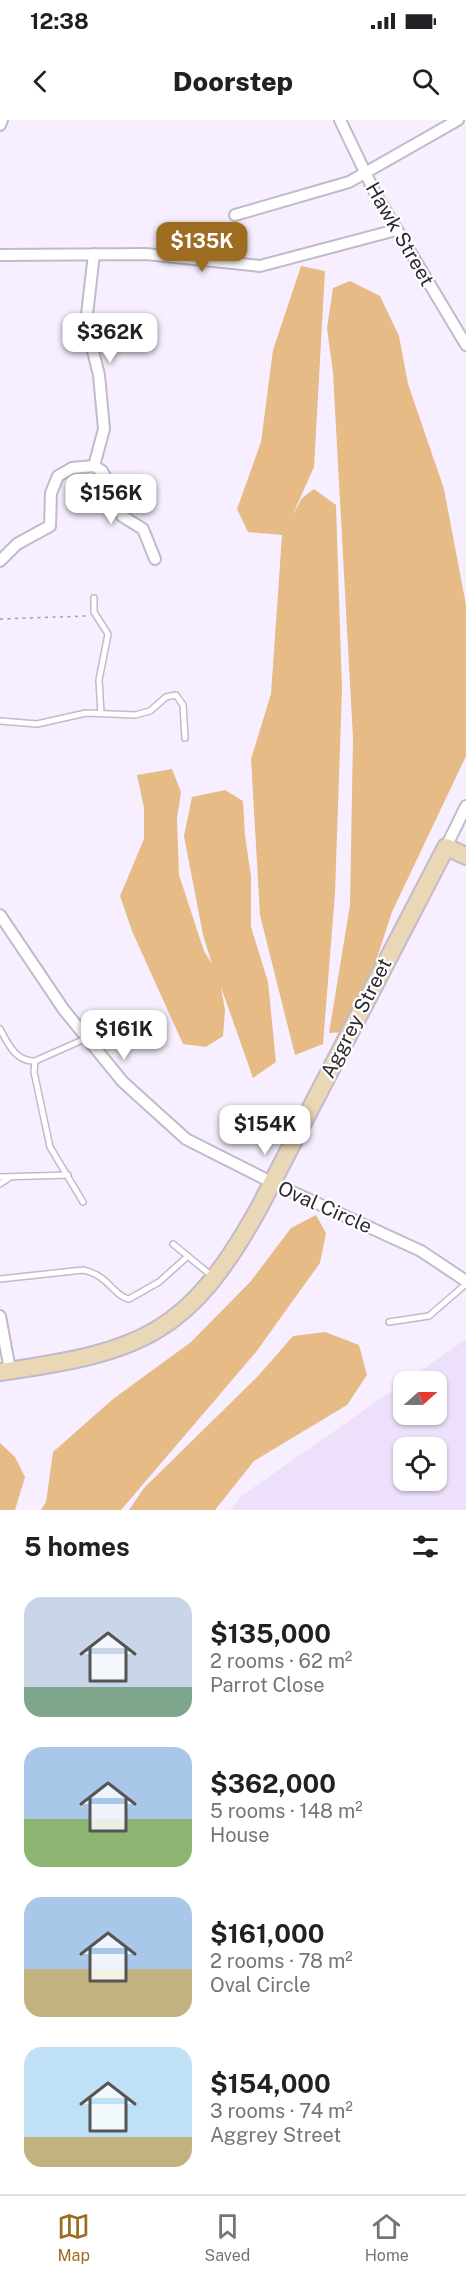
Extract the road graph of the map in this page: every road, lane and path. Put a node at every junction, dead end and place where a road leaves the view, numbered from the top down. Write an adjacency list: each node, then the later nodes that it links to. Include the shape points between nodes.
1 (2, 120): 5 (street)
2 (340, 120): 7 (street, Hawk Street)
3 (458, 120): 7 (street)
4 (463, 120): 6 (street)
5 (0, 125)
6 (466, 125)
7 (366, 173): 8 (street, via 331,189); 9 (street, Hawk Street)
8 (235, 214)
9 (396, 230): 10 (street, via 260,266 146,254); 12 (street, Hawk Street)
10 (94, 254): 11 (street); 13 (street, via 86,323 99,375 104,429)
11 (0, 255)
12 (466, 345)
13 (94, 466): 14 (street, via 106,478 122,516 143,529); 15 (street, via 72,468 58,476 51,494 50,526 17,544)
14 (155, 559)
15 (0, 561)
16 (94, 598): 17 (lane)
17 (95, 615): 18 (path); 19 (lane, via 108,634 99,680)
18 (0, 619)
19 (101, 713): 20 (lane, via 37,724); 21 (lane, via 150,711 166,697 176,695 183,705)
20 (0, 721)
21 (185, 738)
22 (466, 806): 23 (street)
23 (446, 847): 24 (main road); 32 (main road, Aggrey Street)
24 (466, 856)
25 (0, 915): 27 (street, Oval Circle)
26 (0, 1029): 28 (lane, via 15,1053)
27 (87, 1038): 28 (lane); 32 (street, Oval Circle, via 123,1082 186,1139)
28 (35, 1061): 29 (lane, via 50,1147)
29 (68, 1175): 31 (lane); 34 (lane)
30 (0, 1177): 31 (lane)
31 (9, 1178): 33 (lane)
32 (271, 1182): 38 (main road, Aggrey Street, via 247,1231); 39 (street, Oval Circle, via 421,1251)
33 (0, 1184)
34 (83, 1202)
35 (173, 1244): 36 (lane)
36 (188, 1256): 37 (lane, via 159,1282 129,1299 97,1273 83,1270); 38 (lane)
37 (0, 1279)
38 (216, 1279): 42 (main road, Aggrey Street, via 178,1317 130,1345 61,1364)
39 (466, 1282): 41 (lane, via 429,1316)
40 (0, 1316): 42 (street)
41 (389, 1322)
42 (5, 1371)

